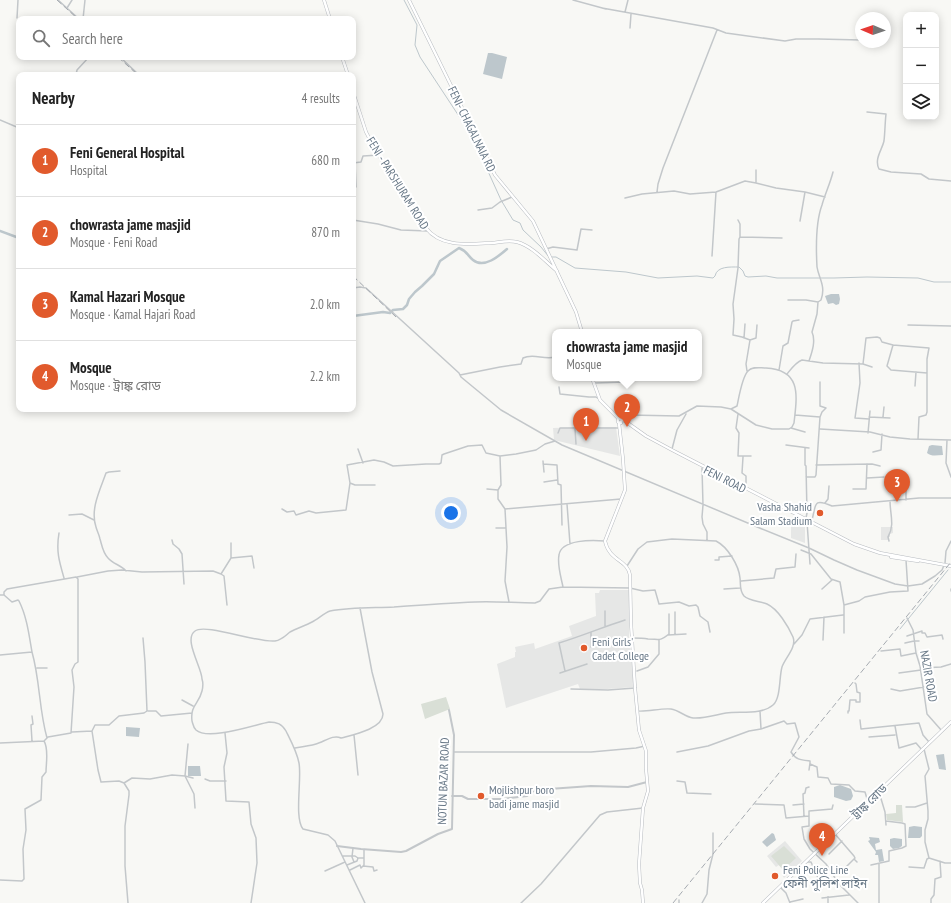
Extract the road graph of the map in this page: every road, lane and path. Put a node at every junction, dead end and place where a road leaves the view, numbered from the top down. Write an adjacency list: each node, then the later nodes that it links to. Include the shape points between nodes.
1 (18, 0): 14 (street)
2 (58, 0): 9 (street)
3 (72, 0): 9 (street)
4 (85, 0): 16 (street)
5 (324, 0): 17 (main road)
6 (409, 0): 40 (main road, FENI- CHAGALNAIA RD, via 493,172)
7 (573, 0): 10 (street)
8 (628, 0): 12 (street)
9 (67, 8): 15 (street)
10 (602, 8): 11 (street); 12 (street)
11 (606, 9)
12 (625, 12): 13 (street)
13 (631, 13): 18 (street); 19 (street)
14 (17, 16)
15 (76, 16)
16 (83, 16)
17 (329, 16)
18 (630, 28)
19 (717, 29): 20 (street, via 726,33 785,41 818,38); 37 (street, via 663,168)
20 (855, 40)
21 (86, 60): 24 (street)
22 (123, 60): 25 (street)
23 (343, 60): 26 (main road)
24 (77, 72)
25 (136, 72)
26 (347, 72)
27 (356, 101): 31 (main road, FENI - PARSHURAM ROAD, via 366,132)
28 (867, 112): 35 (street, via 886,114 883,143 877,157 879,169 921,174 929,180)
29 (0, 120): 30 (street)
30 (16, 127)
31 (378, 155): 32 (street, via 363,156 361,162); 48 (main road, FENI - PARSHURAM ROAD)
32 (356, 163)
33 (756, 170): 36 (street)
34 (833, 172): 41 (street)
35 (951, 181)
36 (756, 183): 38 (street, via 745,181); 39 (street)
37 (657, 192): 38 (street); 42 (street)
38 (716, 192): 52 (street)
39 (805, 192): 41 (street); 46 (street)
40 (513, 197): 43 (street, via 492,208); 51 (main road, FENI- CHAGALNAIA RD, via 533,221)
41 (825, 197): 56 (street, via 819,223 817,267 822,280 823,296)
42 (625, 198)
43 (478, 210)
44 (738, 220): 49 (street)
45 (356, 221): 48 (street, via 401,230)
46 (800, 221)
47 (592, 230): 51 (street, via 581,229 577,250)
48 (428, 231): 53 (main road, FENI - PARSHURAM ROAD, via 446,242 519,243)
49 (740, 237): 50 (street); 63 (street, via 733,304 733,334)
50 (782, 238)
51 (546, 249): 53 (main road, FENI- CHAGALNAIA RD)
52 (712, 256)
53 (557, 272): 62 (main road)
54 (356, 288): 76 (street, via 366,288)
55 (788, 300): 56 (street)
56 (818, 302): 67 (street)
57 (799, 320): 71 (street, via 792,322 788,343 783,346)
58 (745, 324): 63 (street)
59 (757, 325): 64 (street, via 756,338)
60 (908, 325): 61 (street)
61 (951, 326)
62 (581, 329)
63 (744, 338): 64 (street)
64 (750, 340): 72 (street)
65 (893, 345): 69 (street, via 882,342 877,337 866,338); 73 (street, via 888,366 891,370); 74 (street, via 929,348)
66 (552, 357): 76 (street, via 528,356 522,358 521,364)
67 (809, 361): 68 (street); 75 (street, via 800,361)
68 (859, 363): 69 (street); 92 (street, via 860,383 855,418)
69 (863, 364): 70 (street)
70 (872, 367)
71 (779, 370): 72 (street, via 756,368); 75 (street)
72 (747, 371): 85 (street, via 737,406)
73 (916, 372): 74 (street); 81 (street)
74 (927, 373): 103 (street, via 927,412 920,417)
75 (787, 374): 89 (street, via 797,391)
76 (460, 375): 106 (street, via 501,410)
77 (594, 381): 83 (main road, FENI ROAD)
78 (625, 382): 80 (street)
79 (820, 382): 90 (street, via 820,406 826,408)
80 (595, 383): 94 (main road, via 601,400)
81 (915, 386)
82 (559, 388): 83 (street, via 560,394 596,397)
83 (600, 400): 94 (main road, FENI ROAD)
84 (884, 407): 91 (street)
85 (731, 409): 87 (street, via 702,405); 88 (street)
86 (870, 411): 92 (street)
87 (687, 412): 94 (street, via 679,416 629,415); 112 (street, via 677,430)
88 (738, 414): 97 (street, via 763,427 785,430); 116 (street, via 738,456)
89 (795, 415): 90 (street); 97 (street)
90 (820, 417): 98 (street)
91 (883, 417): 92 (street); 93 (street)
92 (869, 418): 101 (street)
93 (890, 418)
94 (620, 419): 96 (main road); 112 (main road); 123 (main road, FENI ROAD)
95 (575, 428): 96 (street); 100 (street, via 560,428); 107 (street)
96 (619, 428): 126 (main road)
97 (791, 428): 99 (street)
98 (820, 429): 101 (street); 121 (street)
99 (805, 432)
100 (558, 433)
101 (868, 433): 102 (street)
102 (882, 434): 103 (street); 113 (street, via 881,450)
103 (918, 439): 104 (street)
104 (947, 440): 105 (street); 128 (street, via 946,463)
105 (951, 440)
106 (555, 441): 114 (street, via 536,450); 126 (street)
107 (576, 444)
108 (786, 445): 109 (street)
109 (805, 448): 110 (street); 127 (street)
110 (809, 448)
111 (358, 449): 118 (street)
112 (672, 450): 138 (main road)
113 (873, 452)
114 (500, 456): 118 (street, via 486,453 482,445 468,446 444,454 439,464 395,466 374,460); 140 (street, via 501,485)
115 (751, 456): 116 (street)
116 (743, 457): 138 (street, via 742,473 746,476)
117 (543, 461): 119 (street)
118 (363, 463): 133 (street, via 347,465)
119 (543, 464): 125 (street); 131 (street, via 556,464)
120 (868, 464): 121 (street); 122 (street); 130 (street)
121 (816, 465): 127 (street, via 816,476)
122 (880, 466)
123 (702, 468): 148 (street); 153 (main road, FENI ROAD)
124 (120, 471): 152 (street, via 106,474 96,502)
125 (544, 472)
126 (624, 472): 142 (main road); 148 (street)
127 (806, 476): 153 (street)
128 (951, 476)
129 (884, 477): 130 (street)
130 (867, 478): 139 (street, via 866,489)
131 (557, 480): 132 (street); 146 (street, via 561,485)
132 (544, 482)
133 (350, 483): 135 (street); 149 (street, via 347,509 296,515 294,511 287,512)
134 (906, 483): 143 (street)
135 (375, 485)
136 (829, 486): 145 (street)
137 (486, 489): 140 (street)
138 (746, 489): 153 (main road)
139 (853, 489)
140 (498, 490): 150 (street, via 498,500)
141 (951, 498): 143 (street)
142 (622, 499): 147 (street); 160 (main road)
143 (906, 500): 144 (street)
144 (890, 501): 145 (street, via 832,506); 163 (street, via 892,531 888,537)
145 (825, 503): 154 (street, via 816,504)
146 (562, 504): 147 (street); 150 (street); 155 (street)
147 (567, 504): 165 (street)
148 (702, 504): 161 (street); 166 (street)
149 (282, 509)
150 (505, 509): 157 (street)
151 (69, 515): 152 (street, via 86,514)
152 (94, 520): 179 (street, via 104,553)
153 (807, 521): 154 (main road); 166 (street); 173 (main road, FENI ROAD, via 863,549)
154 (811, 523): 175 (main road, via 867,549)
155 (562, 525)
156 (496, 528): 157 (street)
157 (505, 528): 195 (street, via 505,581)
158 (59, 533): 183 (street, via 58,557)
159 (172, 540): 180 (street, via 182,554)
160 (605, 541): 165 (street); 176 (main road, via 611,554)
161 (707, 541): 170 (street, via 720,543); 176 (street, via 672,539 647,542 638,549)
162 (951, 541): 175 (street)
163 (889, 542)
164 (231, 543): 171 (street)
165 (570, 544): 188 (street, via 562,549 559,555)
166 (809, 548): 168 (street); 187 (street, via 857,570)
167 (801, 550): 168 (street)
168 (810, 553): 174 (street); 184 (street)
169 (796, 554): 185 (street, via 795,567 776,569 774,578)
170 (732, 556): 172 (street); 185 (street)
171 (230, 558): 178 (street, via 252,556); 181 (street)
172 (716, 560)
173 (906, 560): 175 (main road, FENI ROAD); 187 (street)
174 (810, 564)
175 (944, 564): 177 (main road); 187 (street, via 939,573 929,581)
176 (627, 566): 189 (main road)
177 (951, 567)
178 (254, 568)
179 (126, 571): 180 (street); 182 (street, via 108,571)
180 (182, 571): 181 (street, via 213,571); 186 (street)
181 (221, 574): 196 (street, via 224,576)
182 (77, 577): 183 (street); 258 (street, via 78,662 72,670 74,687)
183 (64, 578): 194 (street, via 7,589)
184 (832, 580): 192 (street); 197 (street, via 840,582)
185 (741, 581): 190 (street)
186 (184, 584)
187 (908, 586): 197 (street, via 906,592 865,597 861,601)
188 (563, 587): 189 (street); 195 (street, via 547,591 538,603)
189 (630, 588): 207 (street, via 656,591 659,604 679,602 689,606 696,605 700,616 708,622); 216 (main road)
190 (740, 588): 191 (street); 223 (street, via 746,597 766,603 775,610 793,637)
191 (724, 589)
192 (822, 589)
193 (0, 595): 194 (street)
194 (4, 595): 226 (street, via 12,602 19,601 27,624)
195 (509, 602): 198 (street)
196 (227, 605)
197 (844, 605): 202 (street)
198 (360, 608): 244 (street, via 329,612 276,641 258,640 214,630 196,630 192,636 192,648 202,673 203,683 202,692); 260 (street, via 383,716 379,724)
199 (605, 611): 206 (street)
200 (675, 612): 210 (street)
201 (670, 614): 213 (street)
202 (844, 615): 203 (street); 212 (street)
203 (824, 617): 219 (street); 223 (street, via 809,619 802,635)
204 (908, 618): 209 (street, NAZIR ROAD)
205 (625, 620): 206 (street)
206 (605, 626): 208 (street)
207 (710, 632)
208 (591, 633): 224 (street); 234 (street, via 558,644)
209 (913, 633): 214 (street); 217 (street, via 922,631 927,637 942,635); 220 (street, NAZIR ROAD)
210 (675, 634): 211 (street); 213 (street)
211 (686, 634)
212 (844, 634)
213 (668, 635): 218 (street)
214 (907, 636)
215 (143, 638): 248 (street)
216 (632, 638): 218 (street); 240 (main road)
217 (943, 639)
218 (659, 640): 235 (street, via 659,654 648,667)
219 (823, 640)
220 (914, 641): 221 (street); 222 (street); 227 (street, NAZIR ROAD)
221 (919, 641)
222 (905, 643)
223 (794, 644): 247 (street, via 782,668 776,702)
224 (591, 647)
225 (881, 651): 227 (street, via 900,649 901,656)
226 (32, 652): 228 (street); 231 (street)
227 (916, 653): 233 (street, NAZIR ROAD)
228 (0, 655)
229 (587, 664): 234 (street)
230 (951, 664): 233 (street)
231 (37, 668): 232 (street); 263 (street)
232 (47, 668)
233 (921, 669): 237 (street); 239 (street, NAZIR ROAD)
234 (565, 671): 236 (street)
235 (637, 672)
236 (560, 673)
237 (899, 673)
238 (855, 683): 250 (street, via 857,692 860,692 860,702 850,700)
239 (924, 687): 242 (street, via 900,691); 257 (street, NAZIR ROAD, via 927,714)
240 (635, 688): 241 (street); 246 (main road)
241 (571, 689)
242 (891, 689)
243 (182, 700): 244 (street)
244 (194, 706): 249 (street)
245 (449, 710): 272 (street, NOTUN BAZAR ROAD, via 454,729)
246 (637, 710): 247 (street, via 670,709 688,717 700,718 724,713); 269 (main road, via 639,730)
247 (760, 711): 255 (street)
248 (147, 712): 249 (street, via 156,712 161,716); 256 (street, via 118,716 109,725 95,726)
249 (192, 713): 259 (street, via 193,725 199,732)
250 (848, 713)
251 (32, 716): 264 (street)
252 (860, 720): 254 (street, via 861,729)
253 (951, 722): 257 (main road, ট্রাঙ্ক রোড)
254 (895, 726): 261 (street); 266 (street, via 919,723)
255 (762, 729): 273 (street, via 708,746); 274 (street, via 784,721 787,724 795,723 799,737 791,753 797,759 808,760)
256 (92, 731): 258 (street); 283 (street, via 100,781)
257 (942, 731): 266 (main road, ট্রাঙ্ক রোড); 271 (main road, ট্রাঙ্ক রোড)
258 (71, 732): 263 (street)
259 (225, 733): 270 (street, via 275,722 286,731); 280 (street)
260 (354, 735): 270 (street); 276 (street)
261 (895, 735): 262 (street); 271 (street, via 899,748 916,743)
262 (868, 737)
263 (47, 738): 265 (street)
264 (32, 741): 265 (street); 267 (street)
265 (44, 741): 331 (street, via 46,772 42,777 42,798 40,802 26,809 24,879)
266 (929, 742): 271 (main road, ট্রাঙ্ক রোড)
267 (0, 743)
268 (188, 744): 277 (street)
269 (645, 746): 272 (street, via 591,752); 282 (main road)
270 (293, 748): 304 (street, via 300,770 301,826 303,829 328,835)
271 (923, 749): 285 (main road, ট্রাঙ্ক রোড); 289 (street, via 929,768 925,776)
272 (454, 752): 287 (street, NOTUN BAZAR ROAD)
273 (677, 752)
274 (810, 763): 275 (street); 288 (street, via 817,767 818,777 828,778 832,784 845,784 855,791 865,792)
275 (809, 770)
276 (358, 775)
277 (184, 776): 278 (street); 283 (street, via 132,778); 295 (street, via 194,794)
278 (193, 778)
279 (205, 779): 280 (street)
280 (226, 781): 339 (street, via 226,802 248,802 256,838 257,863)
281 (678, 781): 286 (street, via 685,782 687,793)
282 (647, 782): 287 (street, via 628,787 591,786 535,790 527,796 502,799 468,799); 296 (main road, via 648,793)
283 (124, 783): 338 (street, via 129,792 125,826)
284 (809, 787): 291 (street, via 803,794)
285 (879, 791): 288 (main road, ট্রাঙ্ক রোড); 299 (street)
286 (711, 794)
287 (452, 796): 306 (street, NOTUN BAZAR ROAD, via 452,830 438,834 406,851)
288 (868, 802): 302 (main road, ট্রাঙ্ক রোড)
289 (927, 803): 294 (street); 314 (street, via 925,842)
290 (755, 804): 297 (street, via 784,805 786,818)
291 (804, 804): 292 (street); 297 (street)
292 (793, 805)
293 (833, 805): 298 (street, via 832,809 809,811)
294 (906, 807)
295 (196, 808)
296 (643, 808): 341 (street, via 600,815 541,884); 342 (main road, via 639,864)
297 (804, 816): 298 (street)
298 (809, 816): 307 (street, via 809,826 802,827 806,843)
299 (886, 821): 300 (street); 321 (street, via 904,823 906,846 890,850 889,861)
300 (886, 825)
301 (713, 833): 343 (street, via 714,853 709,870 707,894)
302 (835, 834): 303 (street); 307 (main road, ট্রাঙ্ক রোড)
303 (842, 841): 308 (street); 313 (street, via 853,853)
304 (337, 846): 305 (street, NOTUN BAZAR ROAD); 309 (street)
305 (353, 848): 306 (street, NOTUN BAZAR ROAD); 310 (street)
306 (364, 850): 312 (street)
307 (814, 854): 318 (main road, ট্রাঙ্ক রোড); 333 (street, via 826,864 839,884)
308 (829, 854)
309 (343, 856): 310 (street); 316 (street)
310 (352, 856): 311 (street); 317 (street)
311 (358, 858): 312 (street); 317 (street, via 358,861)
312 (364, 858): 324 (street)
313 (854, 858): 319 (street); 328 (street)
314 (929, 858): 315 (street); 325 (street, via 926,859 924,868)
315 (940, 860): 320 (street); 348 (street, via 941,877 935,879)
316 (345, 862): 322 (street); 329 (street)
317 (354, 862): 322 (street)
318 (806, 862): 330 (street, via 811,862); 332 (main road, ট্রাঙ্ক রোড)
319 (857, 862)
320 (951, 863)
321 (879, 864): 323 (street); 347 (street)
322 (347, 865): 326 (street)
323 (871, 865)
324 (363, 866): 326 (street); 327 (street, via 371,866 374,871)
325 (909, 867)
326 (350, 870): 340 (street)
327 (377, 870)
328 (843, 870)
329 (325, 872)
330 (818, 878)
331 (0, 880)
332 (780, 887): 344 (main road, ট্রাঙ্ক রোড); 345 (street)
333 (850, 894): 334 (street); 337 (street)
334 (828, 897): 335 (street); 346 (street)
335 (822, 898)
336 (803, 899): 345 (street)
337 (857, 902)
338 (128, 903)
339 (251, 903)
340 (366, 903)
341 (521, 903)
342 (643, 903)
343 (702, 903)
344 (763, 903)
345 (790, 903)
346 (828, 903)
347 (879, 903)
348 (931, 903)

